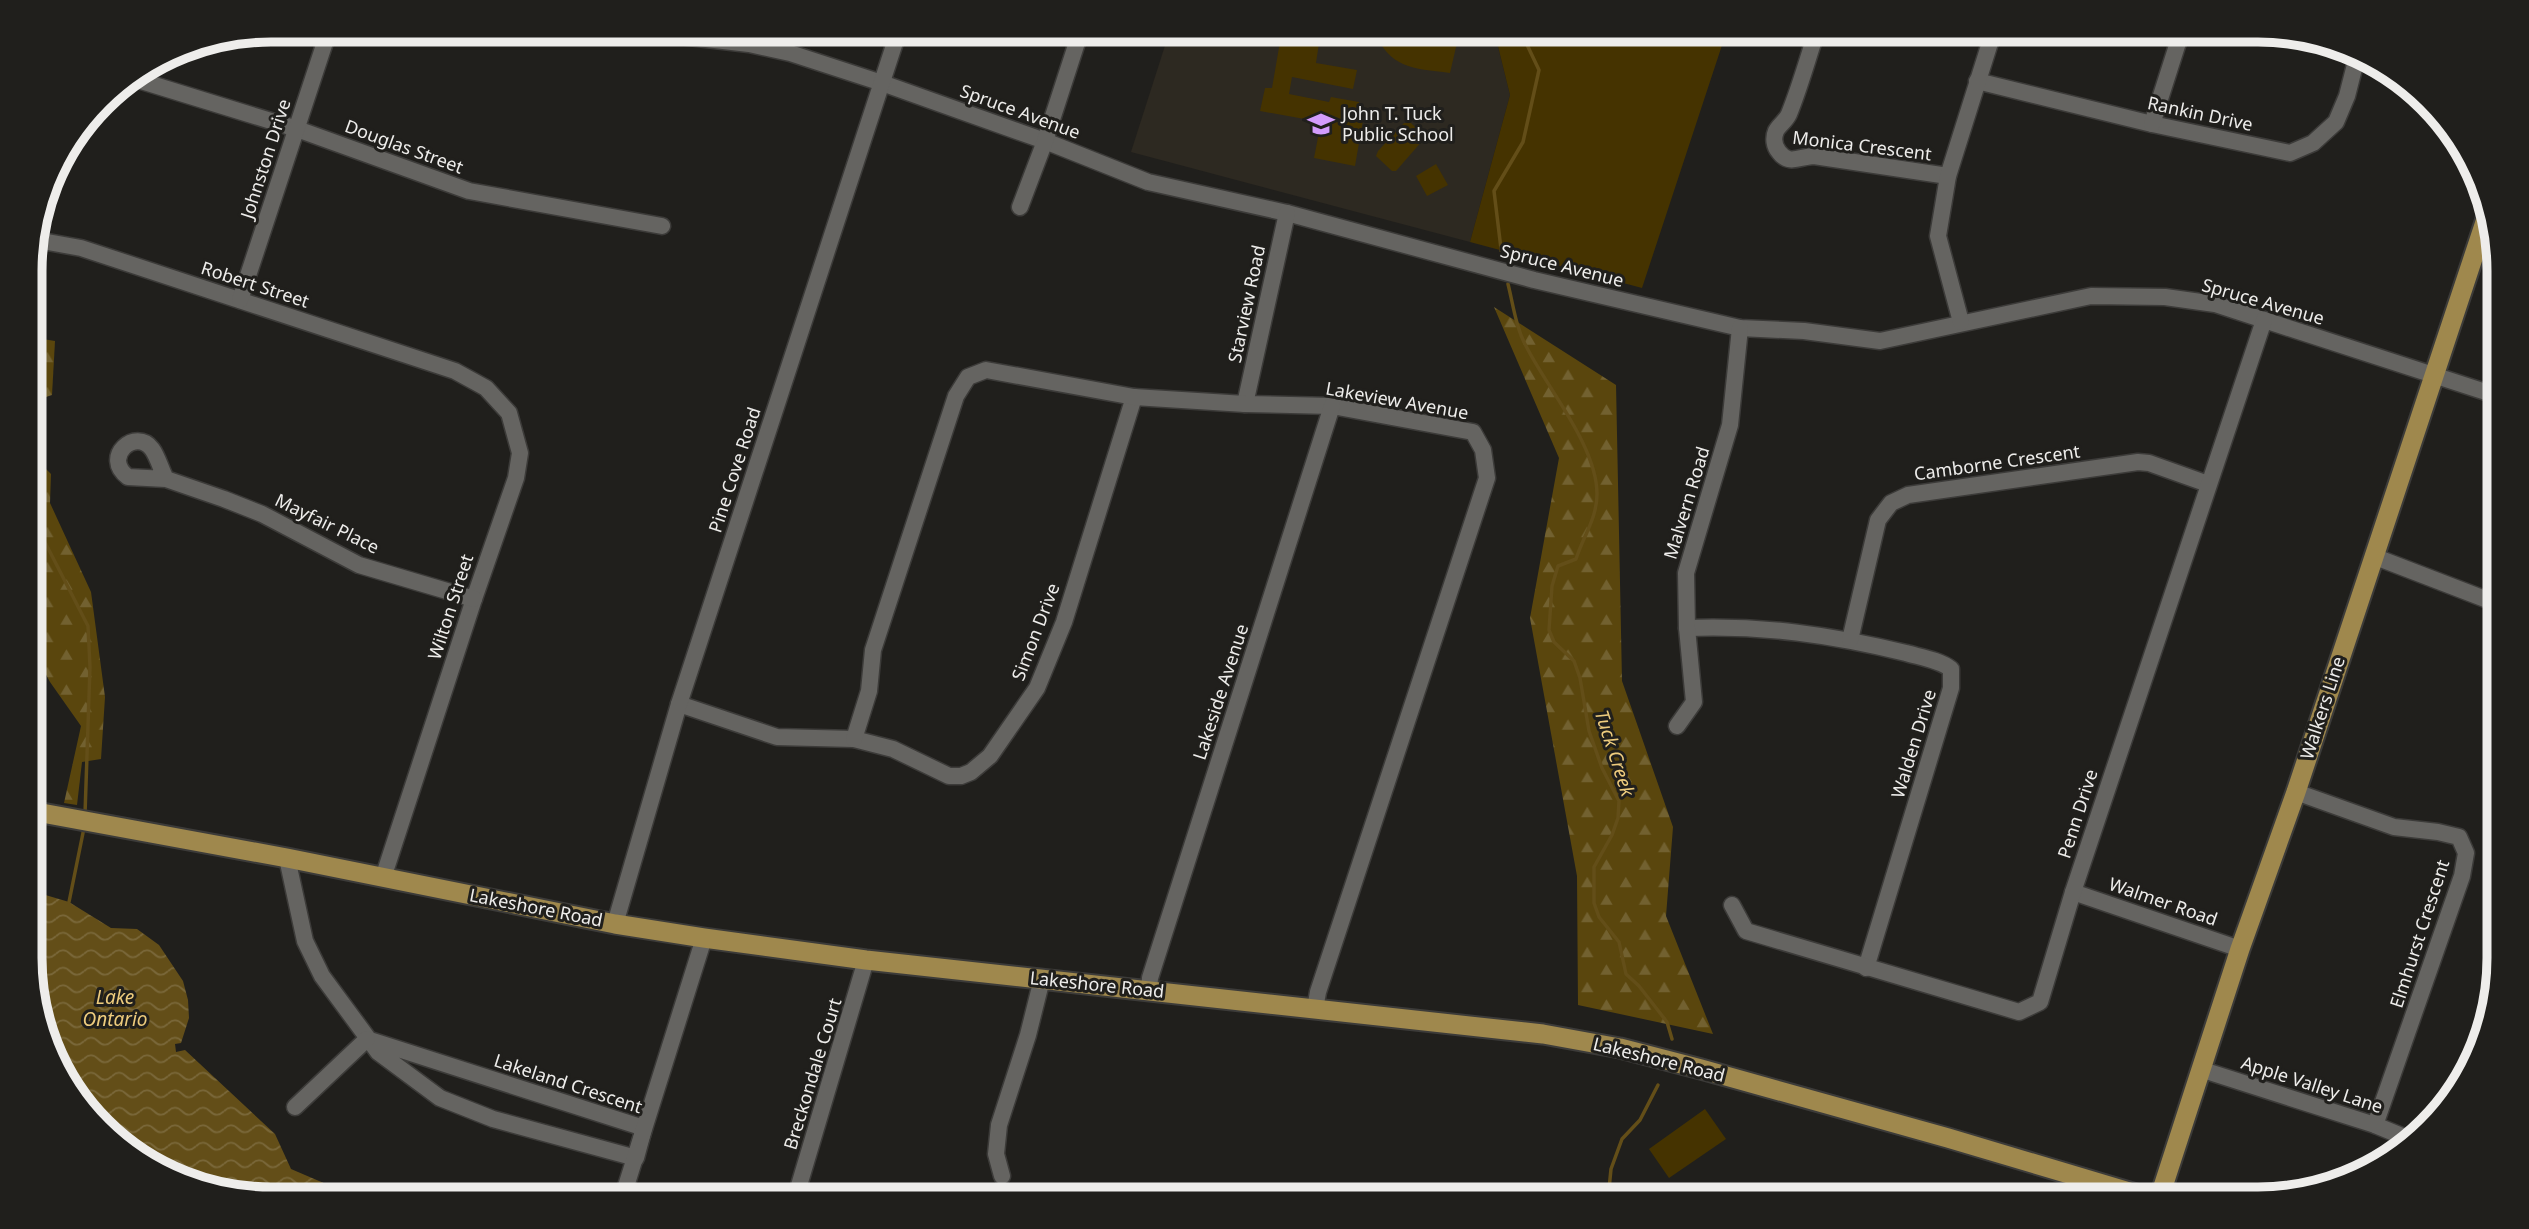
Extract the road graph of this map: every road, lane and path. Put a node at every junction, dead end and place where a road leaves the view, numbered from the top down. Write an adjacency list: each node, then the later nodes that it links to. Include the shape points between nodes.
1 (325, 42): 13 (street, Johnston Drive)
2 (733, 42): 11 (street, Spruce Avenue, via 790,53)
3 (895, 42): 11 (street, Pine Cove Road)
4 (1077, 42): 14 (street)
5 (1813, 42): 15 (street, Monica Crescent, via 1789,115 1776,130 1774,143 1779,153 1796,161 1814,156)
6 (1990, 42): 9 (street)
7 (2178, 42): 12 (street)
8 (2355, 64): 12 (street, Rankin Drive, via 2336,122 2312,143 2290,153)
9 (1977, 81): 12 (street, Rankin Drive); 15 (street)
10 (143, 82): 13 (street, Douglas Street)
11 (882, 83): 14 (street, Spruce Avenue); 38 (street, Pine Cove Road)
12 (2152, 124)
13 (297, 129): 18 (street, Douglas Street, via 469,191); 21 (street, Johnston Drive)
14 (1045, 141): 16 (street); 17 (street, Spruce Avenue, via 1148,182)
15 (1948, 176): 23 (street, via 1938,236)
16 (1020, 207)
17 (1287, 213): 24 (street, Spruce Avenue, via 1501,271); 29 (street, Starview Road)
18 (662, 226)
19 (2483, 227): 26 (main road, Walkers Line)
20 (44, 241): 21 (street, Robert Street, via 81,248)
21 (240, 300): 25 (street, Robert Street)
22 (2264, 320): 23 (street, Spruce Avenue, via 2215,304 2165,297 2091,296); 26 (street, Spruce Avenue); 32 (street, Penn Drive)
23 (1961, 322): 24 (street, Spruce Avenue, via 1880,341)
24 (1740, 328): 36 (street, Malvern Road, via 1730,425 1686,573)
25 (455, 370): 34 (street, Wilton Street, via 486,388 509,413 520,453 516,478)
26 (2434, 375): 27 (street, Spruce Avenue); 33 (main road, Walkers Line)
27 (2487, 392)
28 (1134, 397): 29 (street, Lakeview Avenue); 40 (street, Simon Drive, via 1064,622 1037,688 990,756 971,772 949,776 894,749); 40 (street, Lakeview Avenue, via 986,370 968,376 956,396 873,650 869,691)
29 (1245, 404): 30 (street, Lakeview Avenue)
30 (1332, 406): 53 (street, Lakeside Avenue); 54 (street, Lakeview Avenue, via 1473,432 1483,450 1487,478)
31 (166, 479): 34 (street, Mayfair Place, via 262,514 359,565)
32 (2208, 484): 37 (street, Camborne Crescent, via 2138,462 1908,495 1891,503 1878,520); 45 (street, Penn Drive)
33 (2373, 556): 35 (street); 41 (main road, Walkers Line)
34 (474, 599): 44 (street, Wilton Street)
35 (2487, 600)
36 (1686, 628): 37 (street, Walden Drive, via 1738,626); 39 (street, Malvern Road, via 1694,702)
37 (1850, 640): 51 (street, Walden Drive, via 1947,665 1953,675)
38 (679, 704): 40 (street, Simon Drive, via 777,737); 47 (street, Pine Cove Road)
39 (1677, 726)
40 (854, 739)
41 (2296, 792): 49 (main road, Walkers Line); 58 (street, Elmhurst Crescent, via 2394,827 2459,837 2466,853 2462,876)
42 (42, 813): 43 (main road, Lakeshore Road)
43 (287, 858): 44 (main road, Lakeshore Road); 55 (street, via 305,941 322,976)
44 (383, 878): 47 (main road, Lakeshore Road)
45 (2073, 892): 49 (street, Walmer Road); 51 (street, Penn Drive, via 2040,1002 2030,1009 2019,1012)
46 (1732, 905): 51 (street, Penn Drive, via 1746,931)
47 (615, 924): 48 (main road, Lakeshore Road)
48 (704, 937): 50 (main road, Lakeshore Road); 60 (street)
49 (2241, 949): 56 (main road, Walkers Line)
50 (866, 960): 52 (main road, Lakeshore Road); 63 (street, Breckondale Court)
51 (1866, 968)
52 (1042, 979): 53 (main road, Lakeshore Road); 61 (street, via 999,1125 996,1154)
53 (1149, 991): 54 (main road, Lakeshore Road)
54 (1315, 1009): 64 (main road, Lakeshore Road, via 1544,1034 1619,1048)
55 (367, 1039): 57 (street); 60 (street, via 440,1098 493,1119); 60 (street, Lakeland Crescent, via 644,1128)
56 (2203, 1070): 58 (street, Apple Valley Lane); 65 (main road, Walkers Line)
57 (295, 1107)
58 (2375, 1125): 59 (street, Apple Valley Lane)
59 (2401, 1136)
60 (636, 1158): 62 (street)
61 (1002, 1176)
62 (626, 1187)
63 (799, 1187)
64 (2113, 1187)
65 (2163, 1187)

